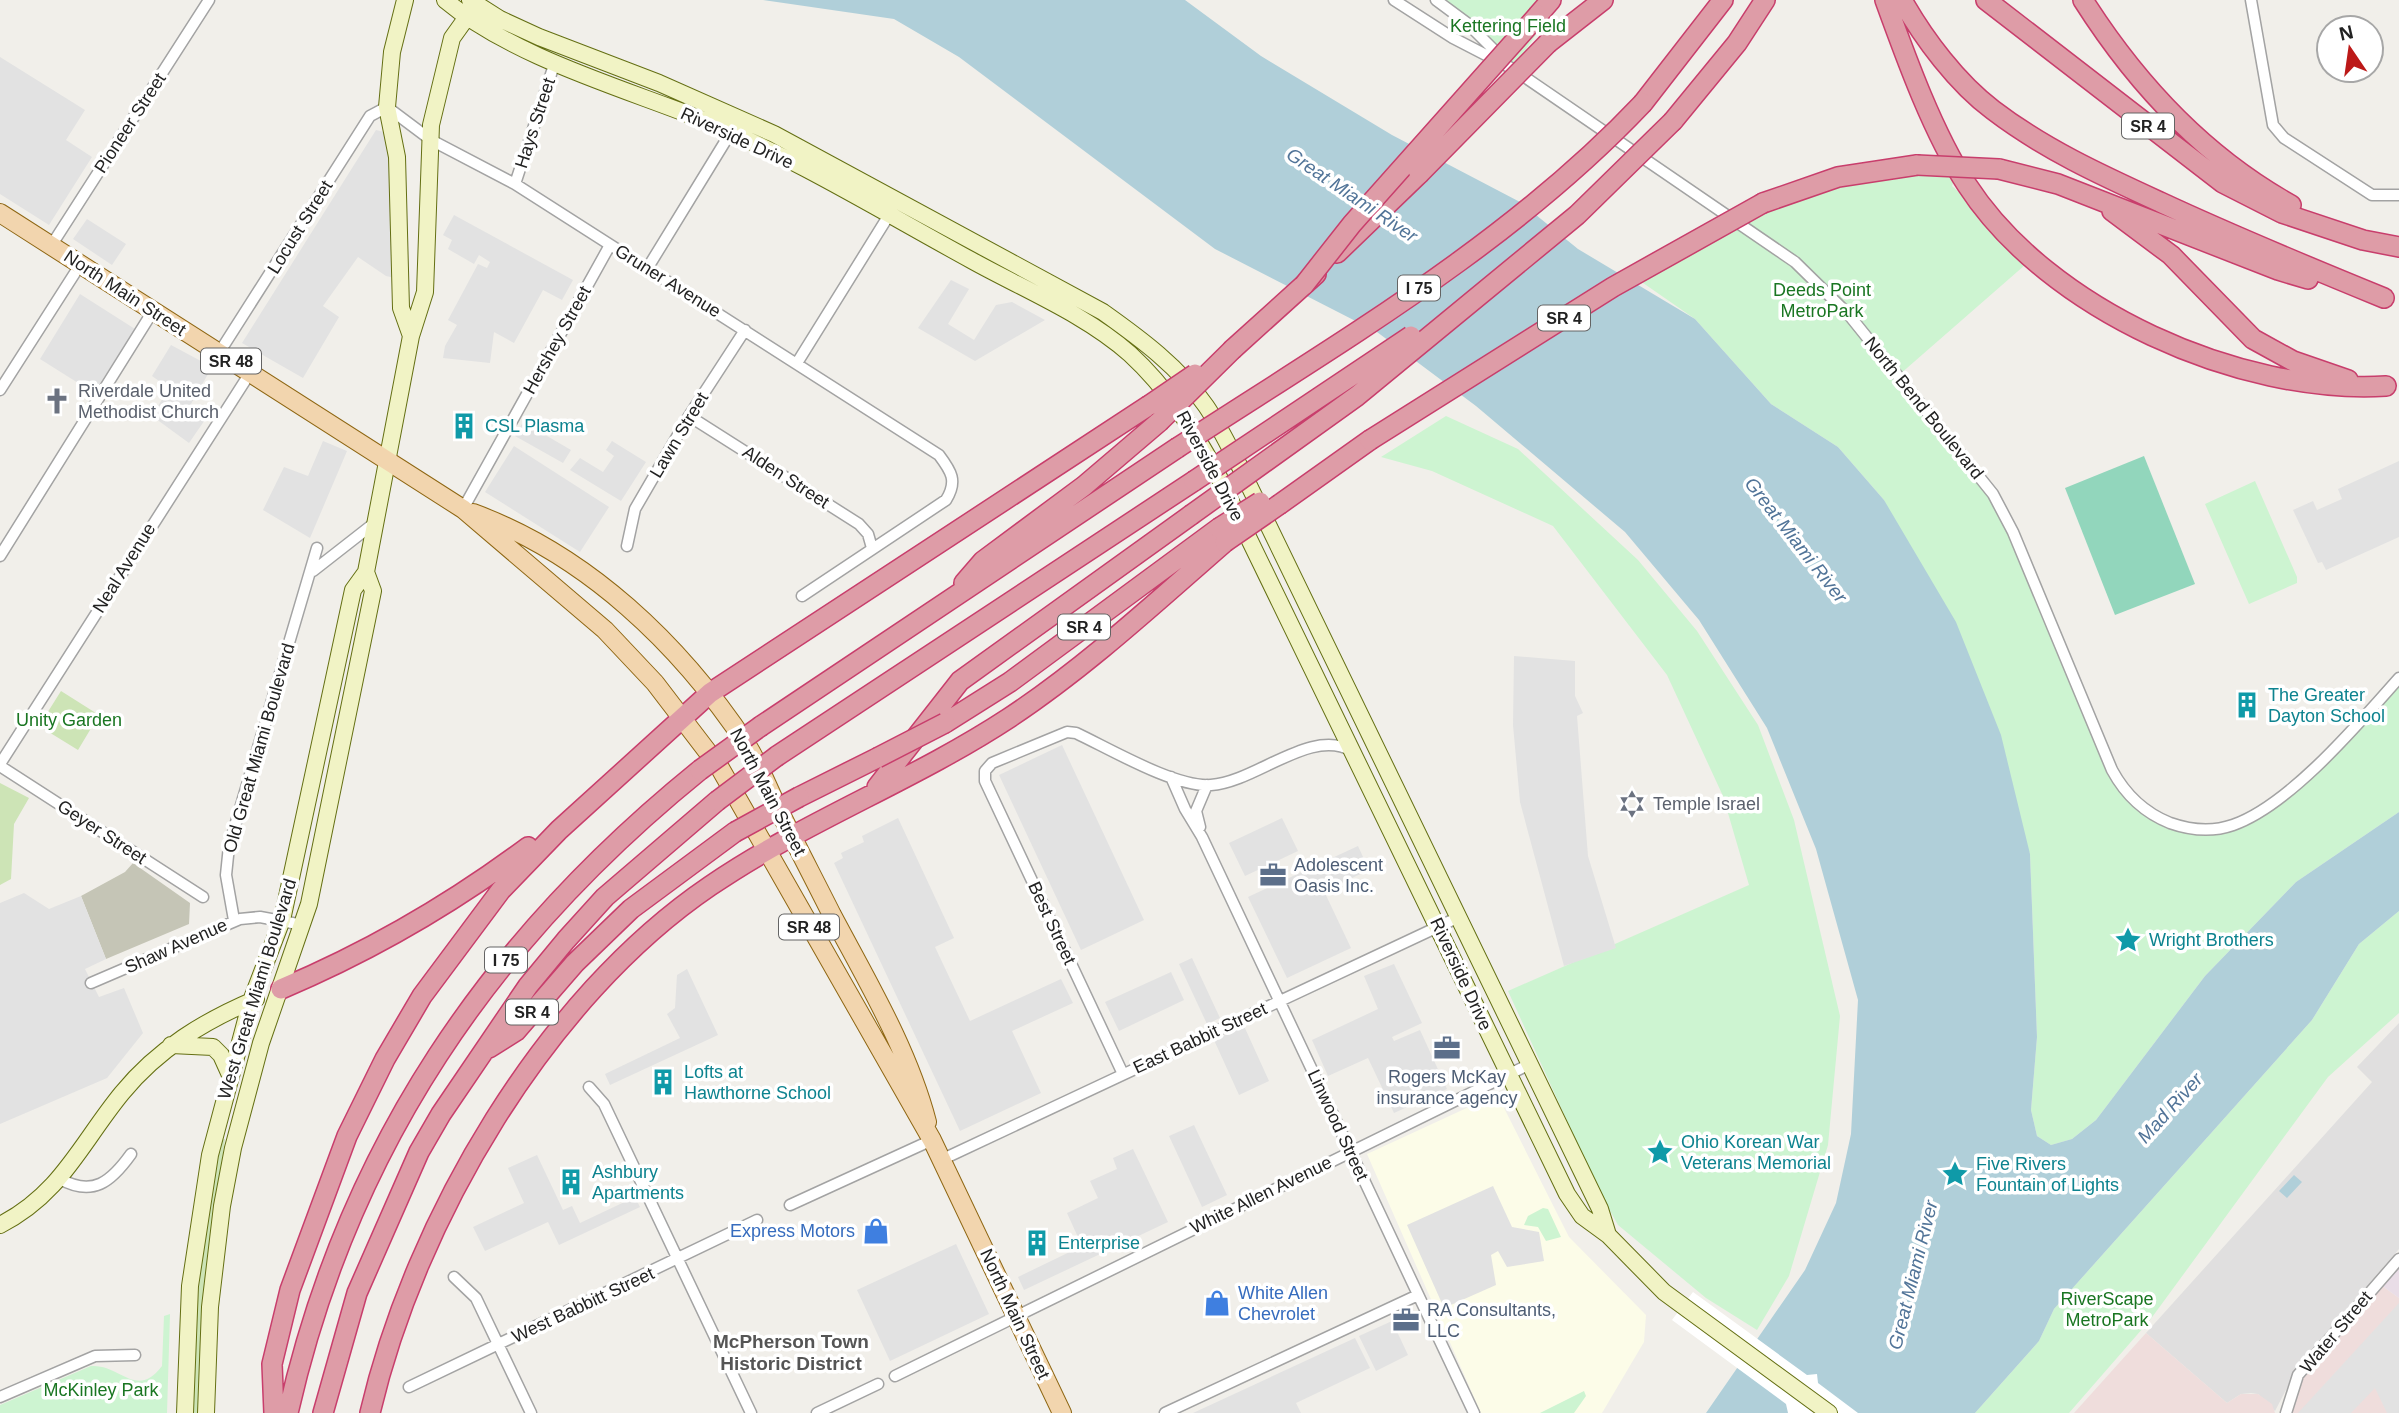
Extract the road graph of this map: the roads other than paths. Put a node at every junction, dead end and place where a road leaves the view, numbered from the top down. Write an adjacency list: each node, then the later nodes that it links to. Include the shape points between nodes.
1 (209, 0): 29 (street, Pioneer Street)
2 (405, 0): 19 (main road, via 392,52)
3 (445, 0): 16 (main road, Riverside Drive)
4 (470, 0): 71 (main road, Riverside Drive, via 539,37 670,88 797,146 1103,312 1167,360 1206,407 1240,467)
5 (1394, 0): 18 (street, North Bend Boulevard)
6 (1436, 0): 18 (street, North Bend Boulevard)
7 (1603, 0): 34 (highway, bridge, via 1548,43)
8 (1723, 0): 57 (highway, I 75, bridge, via 1643,103 1578,167 1506,227)
9 (1765, 0): 33 (highway, I 75, bridge, via 1737,43 1673,121 1608,188)
10 (1885, 0): 42 (highway, via 1921,90 1966,183 1990,215 2050,272 2128,322 2206,358 2308,384)
11 (1902, 0): 35 (highway, via 1952,69 1990,109 2039,142 2193,218)
12 (1986, 0): 27 (highway, SR 4, via 2223,183 2282,213)
13 (2083, 0): 27 (highway, via 2142,81 2187,131 2229,167)
14 (2251, 0): 23 (street, via 2269,116 2281,134 2372,195)
15 (1545, 7): 34 (highway, bridge, via 1352,224)
16 (467, 17): 17 (main road, Riverside Drive, via 512,44); 21 (main road, West Great Miami Boulevard, via 450,47)
17 (555, 62): 20 (main road, Riverside Drive); 22 (street, Hays Street)
18 (1513, 69): 58 (street, North Bend Boulevard, via 1753,231 1829,293 1993,495 2013,532 2112,770 2156,818 2212,829 2248,818 2307,775)
19 (387, 107): 21 (street, Gruner Avenue); 38 (main road, via 397,157 401,308); 39 (street, Locust Street, via 370,116)
20 (731, 132): 26 (main road, Riverside Drive); 32 (street)
21 (431, 140): 22 (street, Gruner Avenue); 38 (main road, West Great Miami Boulevard, via 428,270)
22 (515, 184): 28 (street, Gruner Avenue)
23 (2399, 195)
24 (2091, 196): 35 (highway, SR 4, via 2278,270); 42 (highway, via 2171,255 2241,328 2270,350 2317,371); 49 (highway, SR 4, bridge, via 1999,169 1917,165 1839,177 1763,203 1613,287)
25 (0, 213): 29 (main road, North Main Street / SR 48)
26 (889, 215): 40 (street); 61 (main road, Riverside Drive, via 1091,326 1127,352 1170,396 1217,473)
27 (2325, 226): 30 (highway, SR 4)
28 (610, 245): 32 (street, Gruner Avenue); 47 (street, Hershey Street)
29 (51, 246): 31 (main road, North Main Street / SR 48)
30 (2399, 247)
31 (80, 265): 36 (main road, North Main Street / SR 48); 43 (street)
32 (647, 269): 37 (street, Gruner Avenue)
33 (1496, 279): 65 (highway, bridge, via 1357,396 960,681 884,781); 81 (highway, I 75, bridge, via 717,800 606,897 528,986)
34 (1304, 285): 44 (highway, bridge)
35 (2392, 299)
36 (153, 311): 39 (main road, North Main Street / SR 48); 53 (street)
37 (745, 330): 40 (street, Gruner Avenue); 45 (street, Lawn Street)
38 (411, 336): 46 (main road, West Great Miami Boulevard)
39 (219, 354): 41 (main road, North Main Street / SR 48)
40 (797, 363): 52 (street, Gruner Avenue, via 932,449 953,474 954,487 946,500)
41 (250, 373): 46 (main road, North Main Street / SR 48); 62 (street, Neal Avenue)
42 (2393, 386)
43 (0, 390)
44 (1153, 414): 57 (highway, via 1084,486 983,561); 59 (highway)
45 (689, 416): 50 (street, Lawn Street, via 635,509); 52 (street, Alden Street, via 859,524)
46 (390, 460): 47 (main road, North Main Street / SR 48); 48 (main road, West Great Miami Boulevard)
47 (463, 509): 59 (main road, North Main Street / SR 48, via 501,523 561,556 611,592 670,646); 60 (main road, North Main Street / SR 48, via 605,630)
48 (377, 521): 54 (main road, West Great Miami Boulevard); 55 (street)
49 (1222, 535): 65 (highway, via 1047,692 974,741); 81 (highway, SR 4, bridge, via 945,723 735,832 631,909 575,963 516,1031)
50 (627, 546)
51 (317, 548): 55 (street, Old Great Miami Boulevard)
52 (872, 548): 56 (street)
53 (0, 556)
54 (366, 572): 73 (main road, West Great Miami Boulevard, via 353,590); 74 (main road, West Great Miami Boulevard, via 373,591)
55 (309, 576): 72 (street, Old Great Miami Boulevard, via 229,846 226,874)
56 (802, 596)
57 (952, 597): 110 (highway, I 75, bridge, via 700,770 580,876 515,948 440,1050 381,1151 345,1230)
58 (2399, 678)
59 (710, 693): 60 (highway); 67 (main road, North Main Street / SR 48, via 748,747)
60 (681, 717): 66 (highway); 69 (main road, North Main Street / SR 48, via 720,768)
61 (1352, 752): 64 (street, via 1341,745 1323,744 1240,780); 75 (main road, Riverside Drive)
62 (0, 765): 70 (street, Geyer Street)
63 (1171, 777): 64 (street); 68 (street, Linwood Street); 83 (street, Best Street, via 1067,732 992,763 985,771 985,781)
64 (1207, 785): 68 (street, Linwood Street, via 1196,811)
65 (863, 799): 67 (highway)
66 (559, 830): 77 (highway, via 402,932); 109 (highway, via 501,890 444,963 399,1032 358,1111 290,1290 272,1364)
67 (792, 836): 69 (highway); 87 (main road, North Main Street / SR 48, via 920,1094)
68 (1202, 837): 78 (street, Linwood Street)
69 (765, 851): 87 (main road, North Main Street / SR 48); 112 (highway, via 710,886 616,961 544,1047 495,1121 431,1237)
70 (203, 897)
71 (1459, 917): 75 (street, East Babbit Street); 82 (main road, Riverside Drive)
72 (234, 920): 73 (street, Shaw Avenue, via 251,916); 76 (street, Shaw Avenue)
73 (282, 920): 74 (street, Shaw Avenue); 79 (main road, West Great Miami Boulevard)
74 (303, 925): 77 (main road, West Great Miami Boulevard)
75 (1439, 925): 78 (street, East Babbit Street); 84 (main road, Riverside Drive)
76 (92, 982)
77 (281, 989): 79 (main road); 108 (main road, West Great Miami Boulevard, via 252,1072 224,1193 210,1307)
78 (1280, 1000): 83 (street, East Babbit Street); 88 (street, Linwood Street)
79 (251, 1001): 80 (main road); 85 (main road, West Great Miami Boulevard)
80 (171, 1045): 85 (main road, via 212,1047); 91 (main road, via 123,1091)
81 (482, 1052): 111 (highway, I 75, via 419,1152 377,1244 357,1293)
82 (1528, 1065): 84 (street, White Allen Avenue); 95 (main road, Riverside Drive, via 1600,1209)
83 (1124, 1074): 90 (street, East Babbit Street)
84 (1508, 1074): 88 (street, White Allen Avenue); 95 (main road, Riverside Drive, via 1567,1194 1582,1216)
85 (230, 1076): 107 (main road, West Great Miami Boulevard, via 197,1225)
86 (589, 1087): 97 (street, via 604,1104)
87 (932, 1140): 90 (main road, North Main Street / SR 48); 92 (street)
88 (1350, 1151): 99 (street, Linwood Street); 100 (street, White Allen Avenue)
89 (131, 1154): 91 (street, via 111,1177 90,1187)
90 (941, 1160): 100 (main road, North Main Street / SR 48)
91 (60, 1179): 94 (main road, via 36,1202)
92 (790, 1205)
93 (757, 1220): 97 (street, West Babbitt Street)
94 (0, 1225)
95 (1608, 1235): 119 (main road, Riverside Drive, via 1648,1277)
96 (2399, 1259): 120 (street, Water Street, via 2298,1375)
97 (678, 1260): 101 (street, West Babbitt Street); 114 (street)
98 (454, 1277): 101 (street, via 476,1298)
99 (1418, 1295): 117 (street); 118 (street, Linwood Street)
100 (1015, 1315): 103 (street, White Allen Avenue); 116 (main road, North Main Street / SR 48)
101 (498, 1345): 105 (street, West Babbitt Street); 113 (street)
102 (135, 1355): 106 (street, via 95,1356)
103 (895, 1376)
104 (878, 1384): 115 (street)
105 (409, 1387)
106 (0, 1396)
107 (185, 1413)
108 (206, 1413)
109 (274, 1413)
110 (288, 1413)
111 (323, 1413)
112 (370, 1413)
113 (531, 1413)
114 (751, 1413)
115 (817, 1413)
116 (1062, 1413)
117 (1165, 1413)
118 (1474, 1413)
119 (1829, 1413)
120 (2286, 1413)

